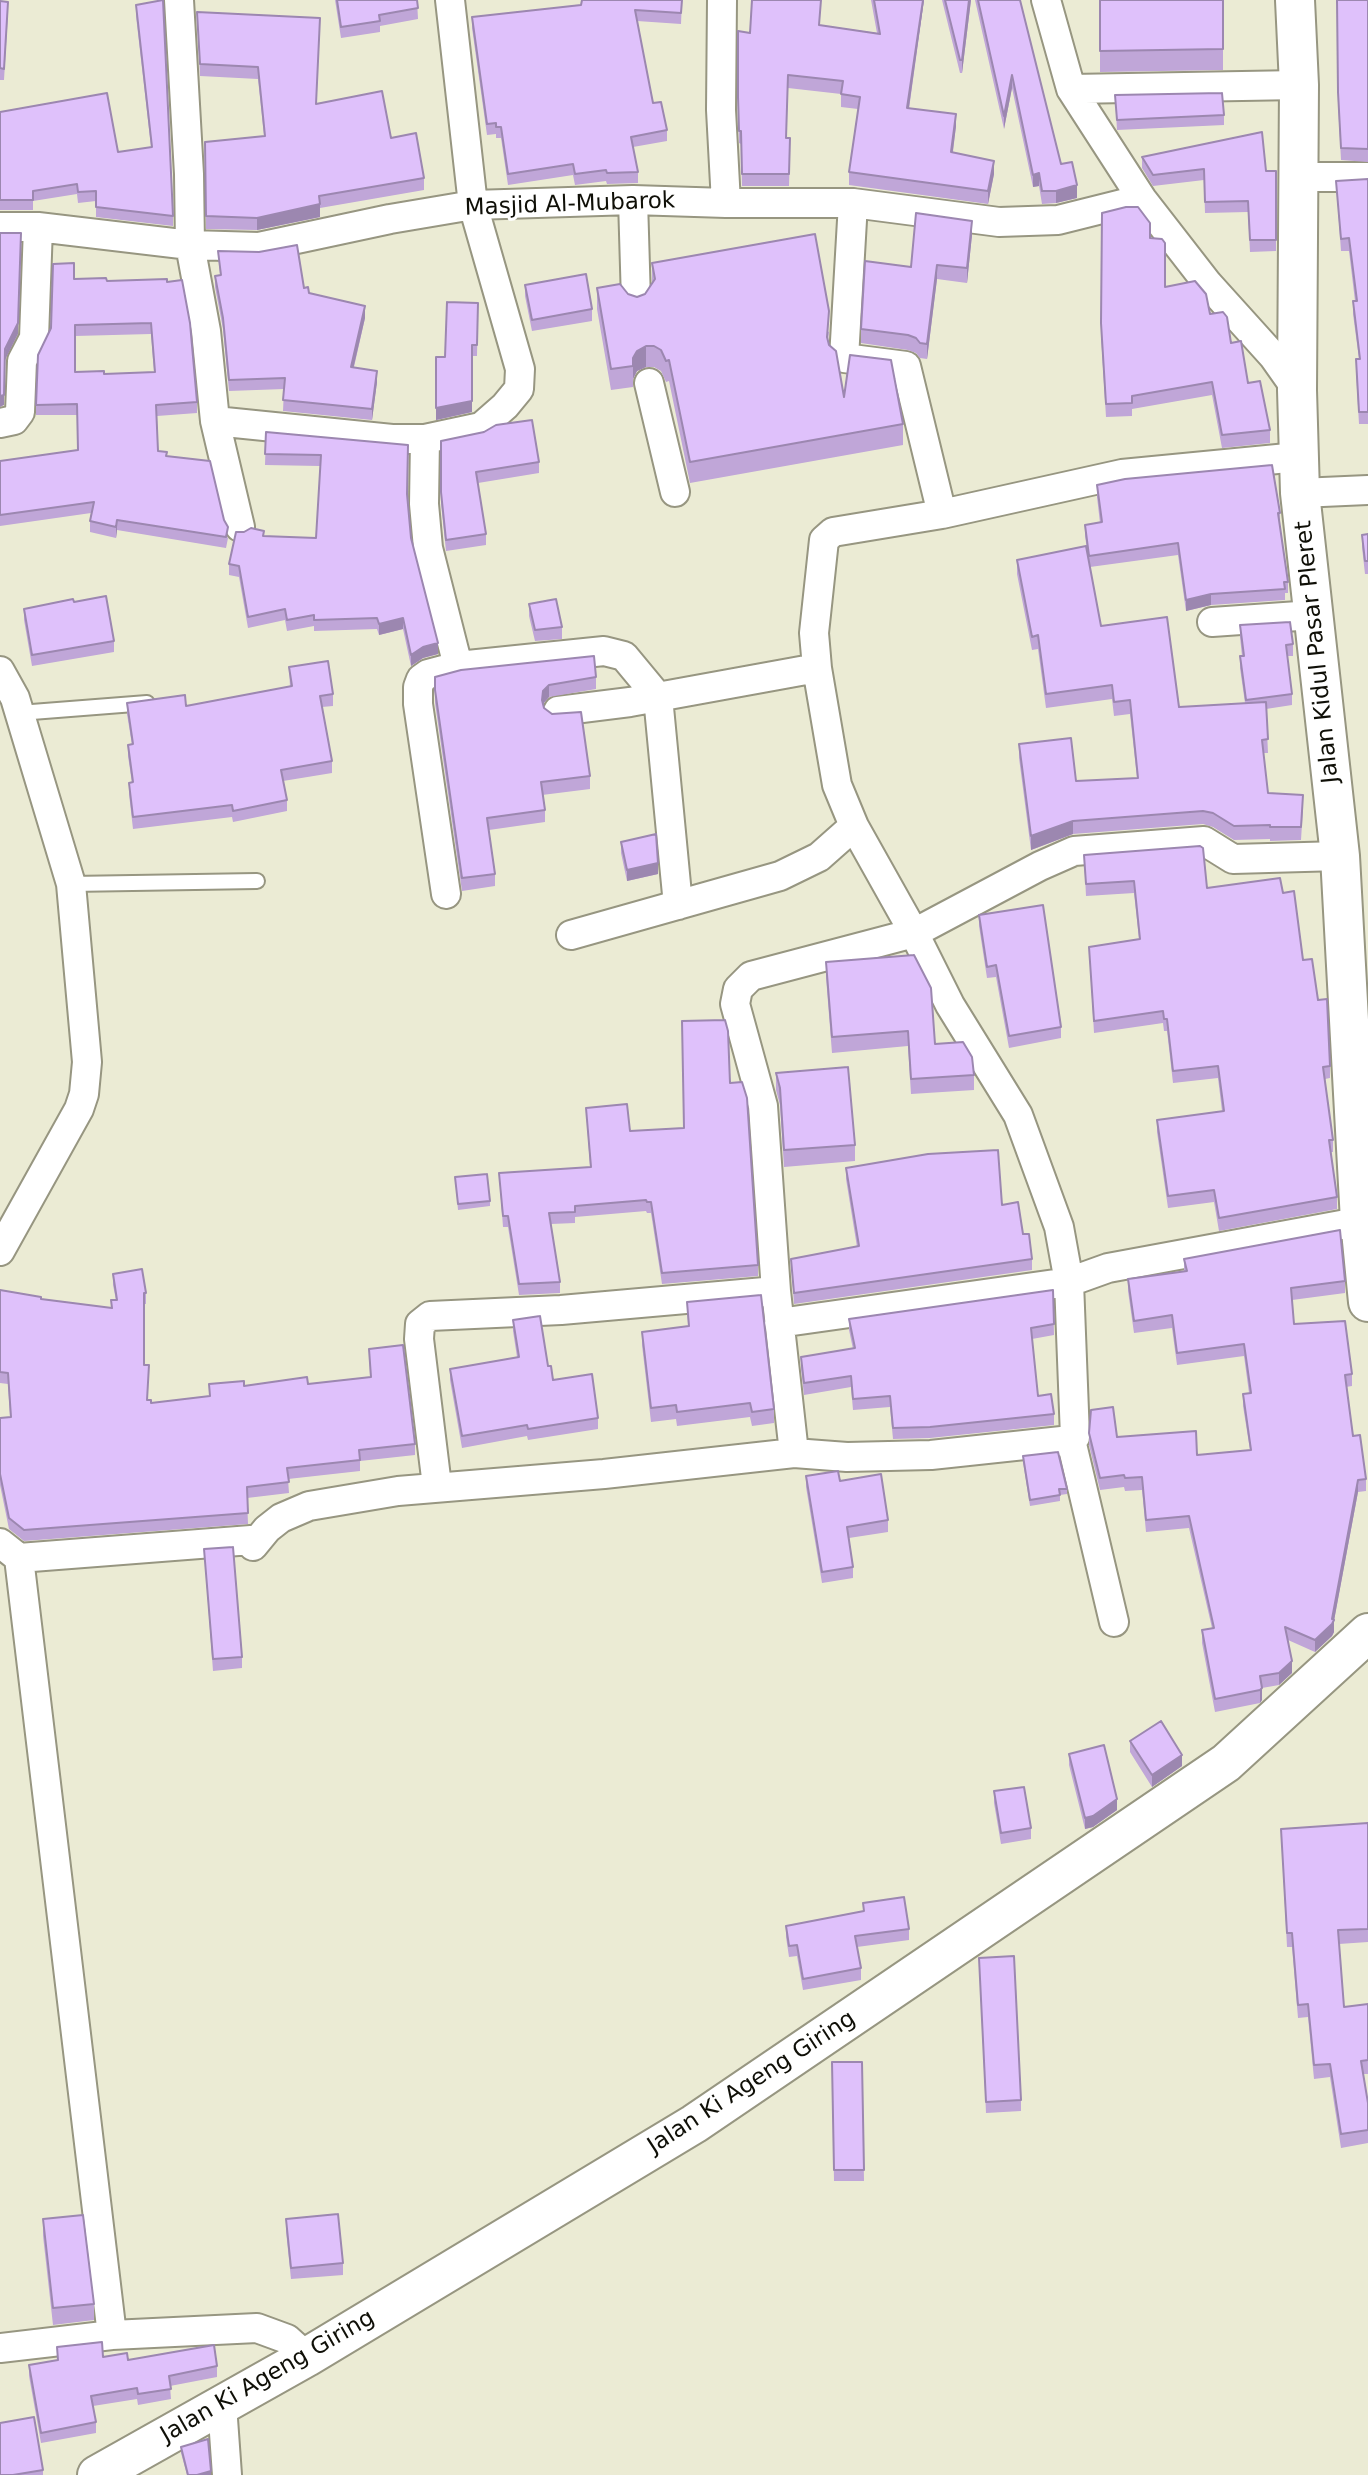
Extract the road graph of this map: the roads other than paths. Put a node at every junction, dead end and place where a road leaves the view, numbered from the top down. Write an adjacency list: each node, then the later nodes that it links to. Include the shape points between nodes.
1 (179, 0): 17 (street)
2 (450, 0): 14 (street)
3 (722, 0): 13 (street)
4 (1045, 0): 7 (street)
5 (1295, 0): 6 (street, Jalan Kidul Pasar Pleret)
6 (1299, 85): 7 (street); 8 (street, Jalan Kidul Pasar Pleret)
7 (1072, 89): 10 (street)
8 (1297, 177): 9 (street); 20 (street, Jalan Kidul Pasar Pleret)
9 (1368, 177)
10 (1142, 199): 12 (street, Masjid Al-Mubarok, via 1058,220 999,222); 20 (street)
11 (634, 200): 13 (street, Masjid Al-Mubarok); 14 (street, Masjid Al-Mubarok); 18 (street)
12 (853, 203): 13 (street, Masjid Al-Mubarok); 27 (street, via 844,358 906,366)
13 (726, 204)
14 (472, 205): 17 (street, Masjid Al-Mubarok, via 259,247); 23 (street, via 520,369 519,389 481,428)
15 (0, 228): 16 (street, Masjid Al-Mubarok)
16 (38, 228): 17 (street, Masjid Al-Mubarok); 22 (street, via 34,338 22,361 20,412 15,420)
17 (190, 246): 21 (street, via 206,331)
18 (636, 301)
19 (649, 383): 26 (street)
20 (1297, 390): 24 (street, Jalan Kidul Pasar Pleret)
21 (215, 421): 23 (street); 28 (street)
22 (0, 423)
23 (425, 439): 31 (street, via 428,548)
24 (1299, 475): 25 (street); 27 (street, via 1122,474); 29 (street, Jalan Kidul Pasar Pleret)
25 (1368, 490)
26 (675, 492)
27 (942, 514): 32 (street, via 833,532 824,540 814,632)
28 (240, 527)
29 (1313, 615): 30 (street); 39 (street, Jalan Kidul Pasar Pleret)
30 (1212, 622)
31 (458, 666): 34 (street, via 604,650 624,656); 42 (street, via 428,674 418,687)
32 (817, 668): 34 (street); 38 (street, via 837,785)
33 (0, 671): 37 (street)
34 (658, 697): 36 (street); 43 (street)
35 (155, 702): 37 (lane)
36 (558, 711)
37 (19, 713): 41 (street)
38 (854, 826): 43 (street, via 818,858 780,876); 45 (street)
39 (1340, 856): 44 (street, Jalan Kidul Pasar Pleret); 45 (street, via 1233,859 1205,841 1074,851)
40 (257, 881): 41 (lane)
41 (71, 884): 48 (street, via 87,1062 84,1094)
42 (446, 894)
43 (678, 905): 46 (street)
44 (1356, 909): 47 (street, Jalan Kidul Pasar Pleret)
45 (914, 933): 49 (street, via 950,1004 1018,1115 1059,1227); 50 (street, via 751,976 738,989 736,1004 763,1106)
46 (571, 935)
47 (1364, 1221): 49 (street, via 1108,1268); 51 (street, Jalan Kidul Pasar Pleret)
48 (0, 1251)
49 (1069, 1282): 52 (street); 53 (street)
50 (776, 1291): 52 (street); 55 (street, via 430,1316 420,1324 419,1339)
51 (1368, 1302)
52 (779, 1324): 54 (street)
53 (1071, 1440): 54 (street, via 931,1455); 57 (street)
54 (794, 1453): 55 (street)
55 (437, 1486): 56 (street, via 309,1506 281,1518 253,1546 251,1541)
56 (10, 1551): 59 (street)
57 (1114, 1622)
58 (1368, 1633): 61 (street, Jalan Ki Ageng Giring, via 1226,1763 694,2124)
59 (112, 2335): 60 (street); 61 (street, via 257,2328 287,2339)
60 (0, 2348)
61 (307, 2357): 62 (street, Jalan Ki Ageng Giring)
62 (222, 2405): 63 (street, Jalan Ki Ageng Giring); 64 (street)
63 (97, 2475)
64 (227, 2475)

